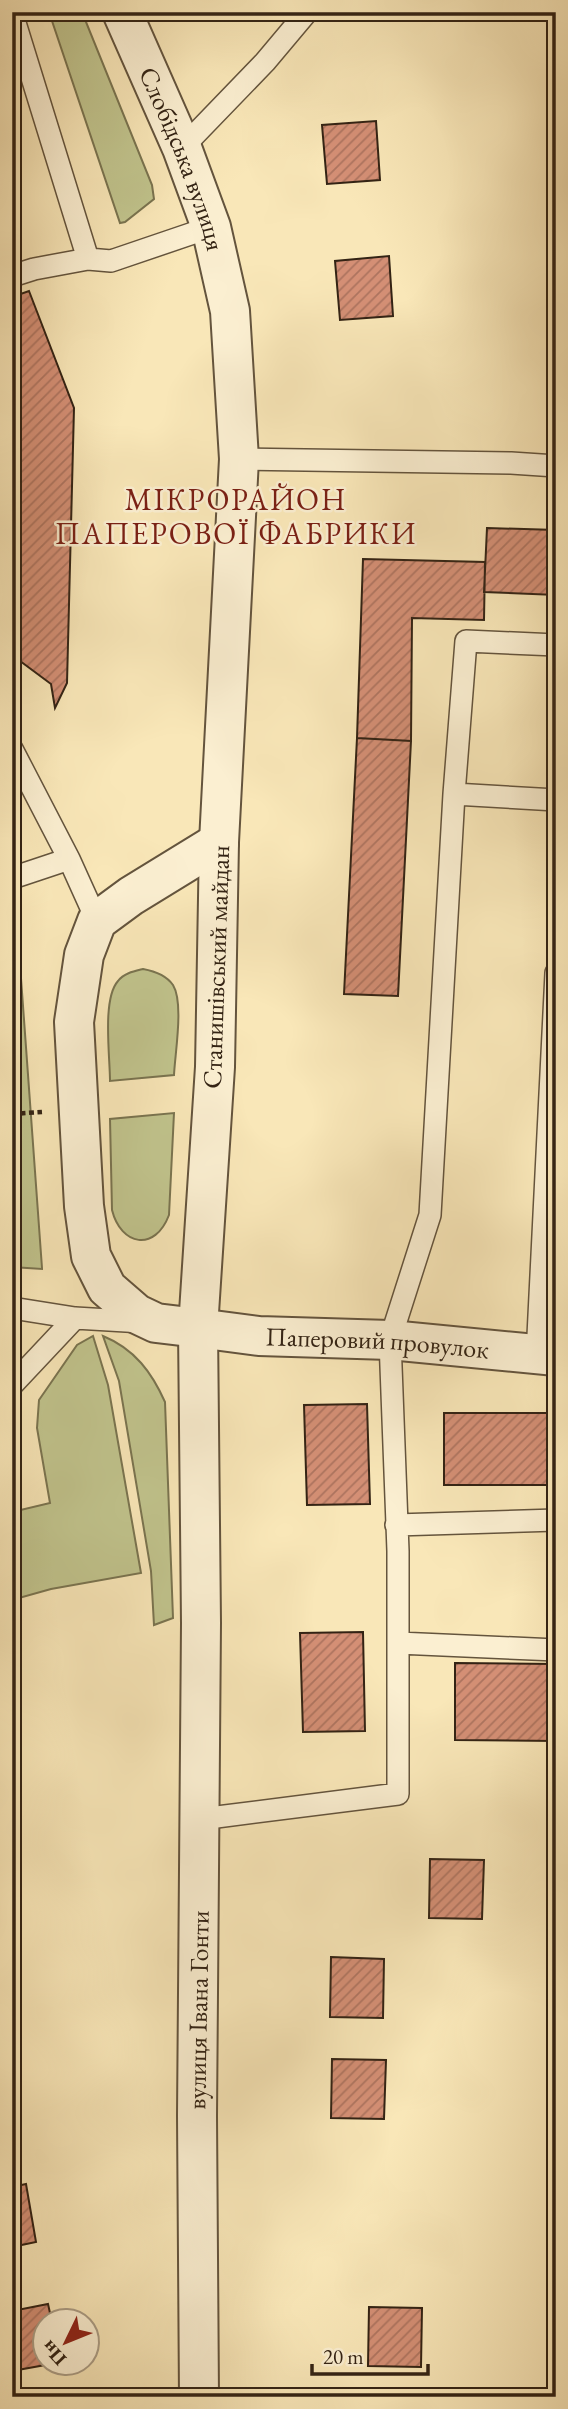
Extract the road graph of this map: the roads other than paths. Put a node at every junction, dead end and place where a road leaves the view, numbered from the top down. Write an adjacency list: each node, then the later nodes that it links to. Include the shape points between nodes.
1 (122, 12): 4 (street, Слобідська вулиця)
2 (307, 12): 4 (lane)
3 (12, 13): 6 (lane)
4 (183, 148): 5 (street, Слобідська вулиця)
5 (211, 228): 6 (lane, via 111,261); 8 (street, Слобідська вулиця)
6 (88, 259): 7 (lane)
7 (12, 276)
8 (230, 311): 9 (street, Станишівський майдан)
9 (239, 458): 10 (lane); 15 (street, Станишівський майдан)
10 (556, 466)
11 (556, 645): 13 (lane, via 466,642)
12 (12, 749): 16 (lane)
13 (454, 794): 14 (lane); 24 (lane, via 430,1215)
14 (556, 800)
15 (219, 842): 18 (street); 23 (street, Станишівський майдан, via 215,1067)
16 (69, 859): 17 (lane); 18 (lane)
17 (12, 878)
18 (97, 921): 22 (street, via 84,955 74,1022 91,1256 107,1288 137,1314)
19 (556, 973): 25 (lane)
20 (12, 1308): 21 (lane)
21 (75, 1318): 22 (lane); 26 (lane)
22 (156, 1323): 23 (street, Паперовий провулок)
23 (198, 1328): 24 (street, Паперовий провулок, via 259,1336); 29 (street, Станишівський майдан)
24 (390, 1340): 25 (street, Паперовий провулок); 28 (lane)
25 (547, 1356)
26 (12, 1385)
27 (556, 1520): 28 (lane)
28 (396, 1525): 30 (lane)
29 (201, 1623): 32 (street, вулиця Івана Гонти)
30 (398, 1643): 31 (lane); 32 (lane, via 398,1794)
31 (556, 1650)
32 (201, 1819): 33 (street, вулиця Івана Гонти)
33 (198, 2397)

